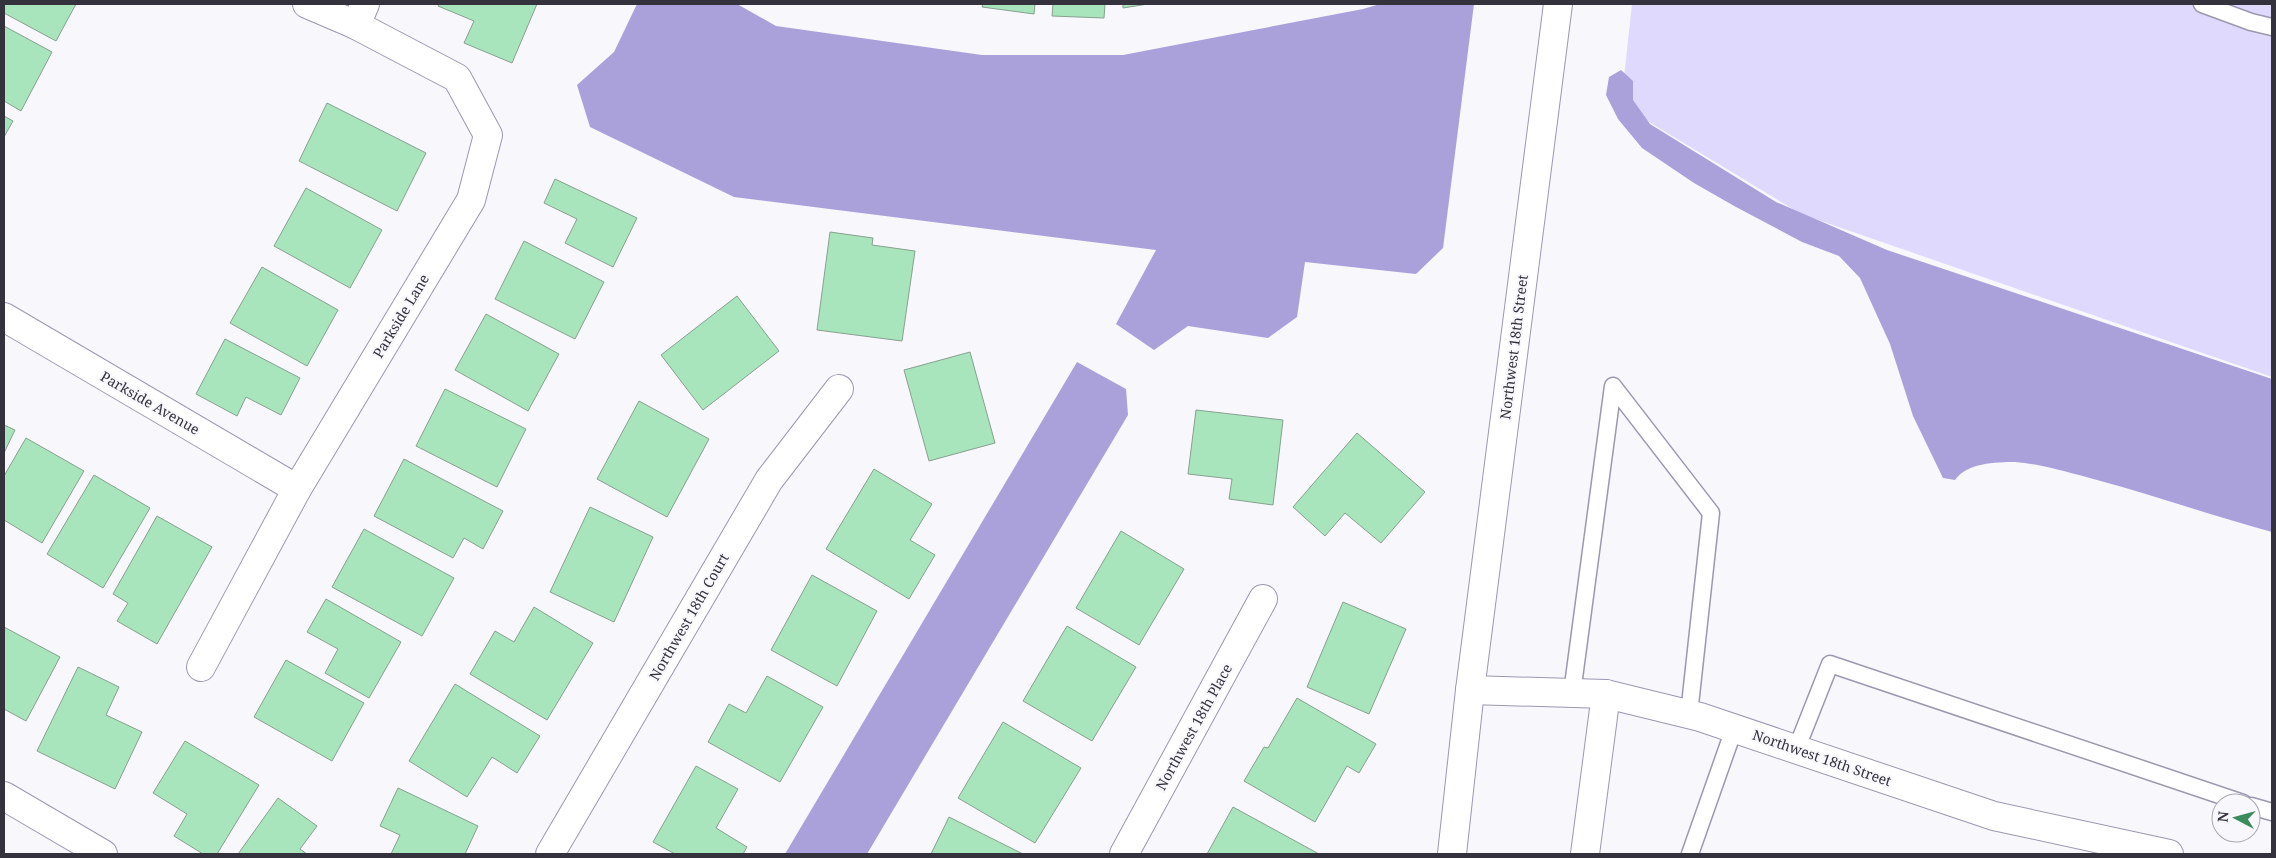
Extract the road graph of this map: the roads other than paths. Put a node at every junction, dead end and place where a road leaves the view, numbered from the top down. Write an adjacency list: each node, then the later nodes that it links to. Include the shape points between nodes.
1 (307, 4): 4 (street, Parkside Lane)
2 (1558, 4): 11 (street, Northwest 18th Street)
3 (2202, 4): 5 (lane)
4 (361, 14): 8 (street, Parkside Lane, via 457,78 488,135 471,200)
5 (2272, 27)
6 (4, 317): 8 (street, Parkside Avenue)
7 (839, 389): 20 (street, Northwest 18th Court, via 769,480)
8 (297, 489): 10 (street, Parkside Lane)
9 (1263, 599): 21 (street, Northwest 18th Place)
10 (201, 667)
11 (1470, 690): 12 (street, Northwest 18th Street); 22 (street, Northwest 18th Street)
12 (1572, 693): 13 (street, Northwest 18th Street); 14 (lane, via 1613,386 1711,513)
13 (1606, 694): 14 (street, Northwest 18th Street); 23 (street)
14 (1689, 714): 15 (street, Northwest 18th Street)
15 (1734, 728): 16 (street, Northwest 18th Street); 24 (lane)
16 (1796, 750): 17 (lane, via 1830,664); 25 (street, Northwest 18th Street, via 1994,816)
17 (2213, 793)
18 (4, 796): 19 (street)
19 (103, 854)
20 (550, 854)
21 (1124, 854)
22 (1452, 854)
23 (1584, 854)
24 (1690, 854)
25 (2169, 854)

